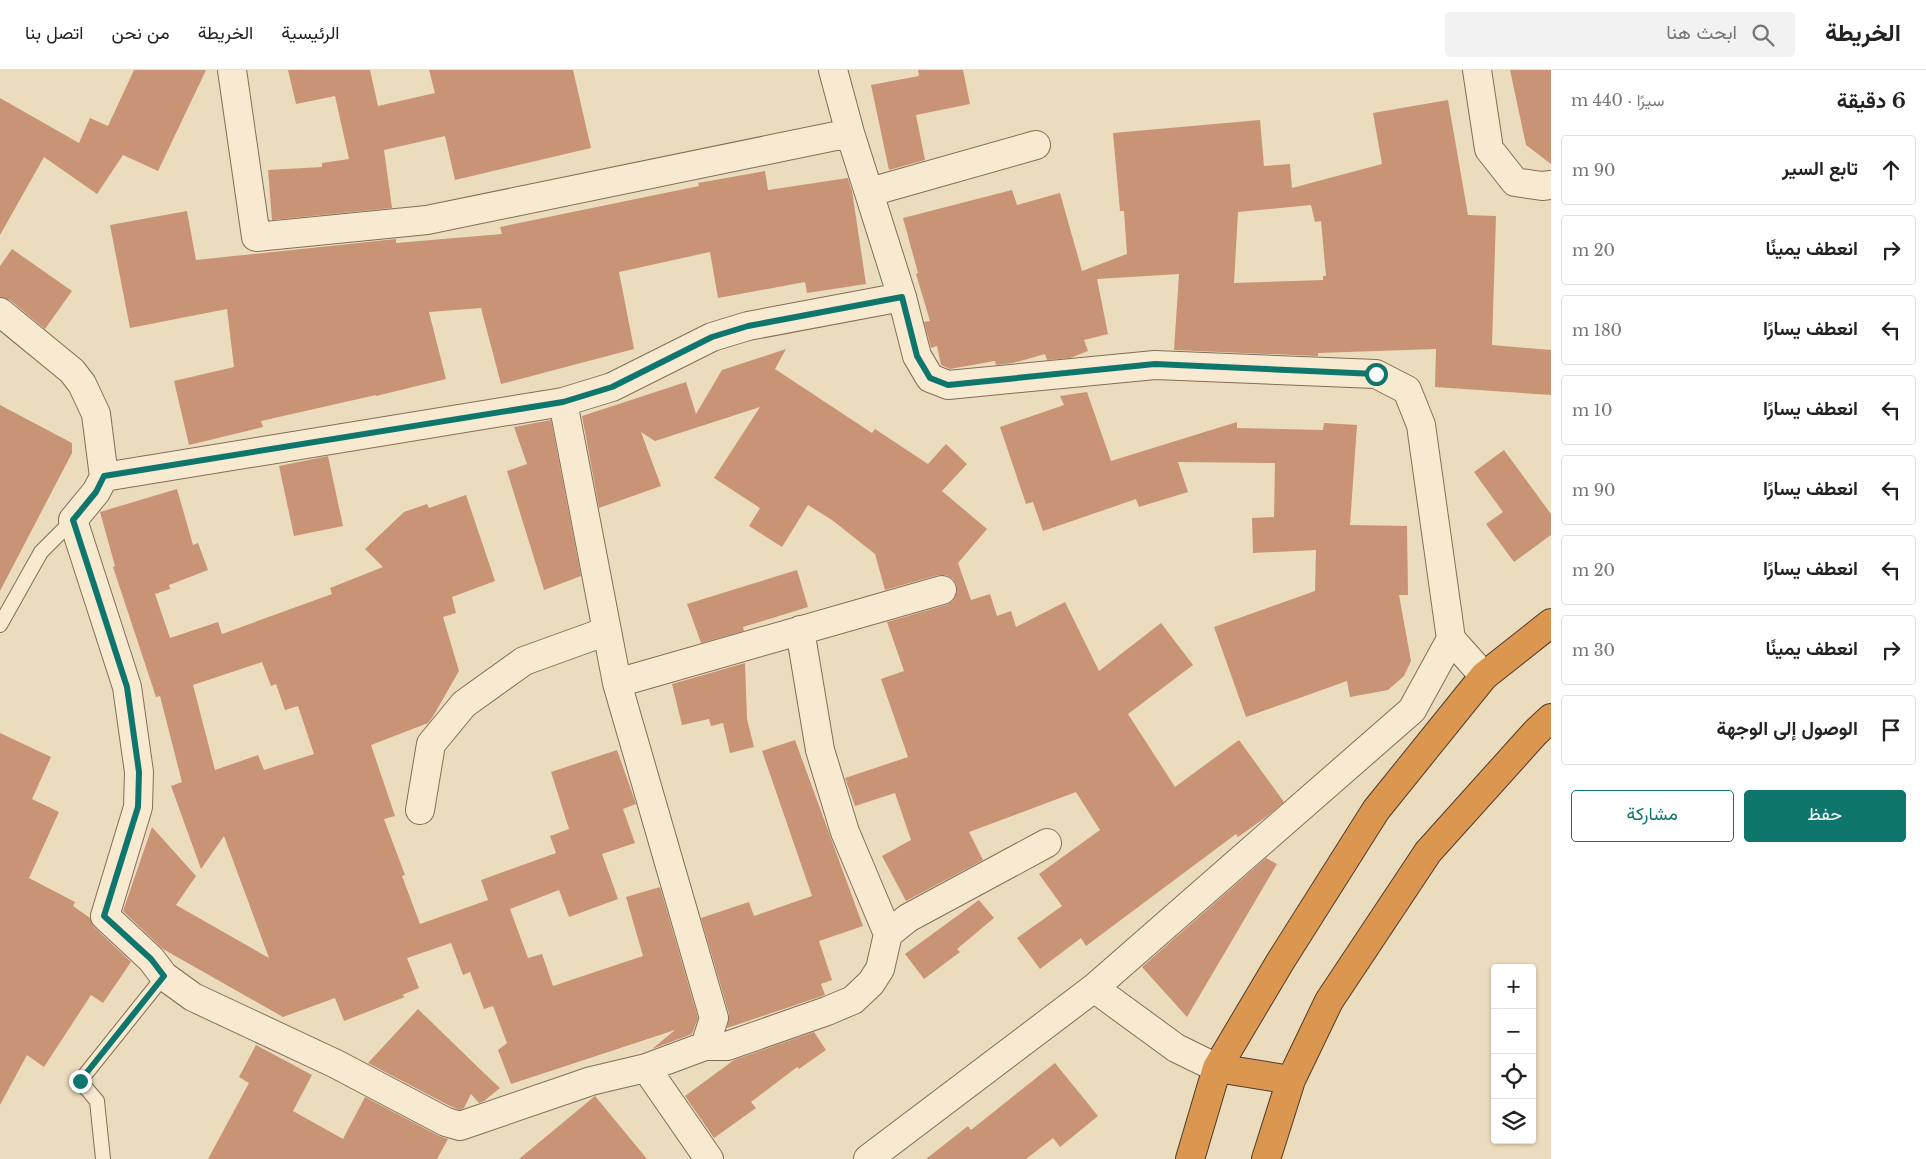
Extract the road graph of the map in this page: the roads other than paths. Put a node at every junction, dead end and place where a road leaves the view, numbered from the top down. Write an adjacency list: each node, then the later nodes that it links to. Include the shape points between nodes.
1 (232, 70): 4 (street, via 256,237 427,220)
2 (833, 70): 4 (street)
3 (1477, 70): 6 (street, via 1489,149 1515,182)
4 (850, 133): 7 (street)
5 (1036, 145): 7 (street)
6 (1551, 185)
7 (870, 192): 8 (street)
8 (902, 297): 10 (street, via 748,326 712,337 612,387); 18 (street, via 917,356 930,378 948,385 1155,364 1376,374 1407,390 1421,425)
9 (0, 312): 11 (street, via 60,360 82,384 96,414)
10 (563, 402): 11 (street); 17 (street)
11 (104, 476): 12 (street, via 96,492)
12 (73, 520): 15 (lane, via 41,552); 25 (street, via 127,687 139,772 138,807 104,916 151,959)
13 (942, 590): 16 (street)
14 (1551, 623): 19 (highway)
15 (0, 625)
16 (800, 630): 20 (street); 24 (street, via 820,750 845,832)
17 (607, 631): 20 (street); 22 (street, via 524,661 464,704 431,744)
18 (1451, 639): 19 (street); 26 (street, via 1412,710)
19 (1484, 676): 29 (highway, via 1376,810)
20 (617, 683): 27 (street, via 714,1018)
21 (1551, 718): 30 (highway, via 1428,852 1329,1001)
22 (420, 810)
23 (1047, 843): 24 (street, via 908,918)
24 (888, 934): 27 (street, via 880,970 853,1000 727,1046)
25 (164, 976): 28 (street, via 193,996 336,1064 446,1122 460,1126 591,1081); 31 (lane, via 80,1081 97,1101)
26 (1094, 988): 29 (street, via 1176,1048); 33 (street)
27 (705, 1046): 28 (street)
28 (646, 1068): 32 (street)
29 (1217, 1068): 30 (highway); 34 (highway)
30 (1291, 1080): 35 (highway)
31 (103, 1159)
32 (709, 1159)
33 (868, 1159)
34 (1190, 1159)
35 (1266, 1159)

